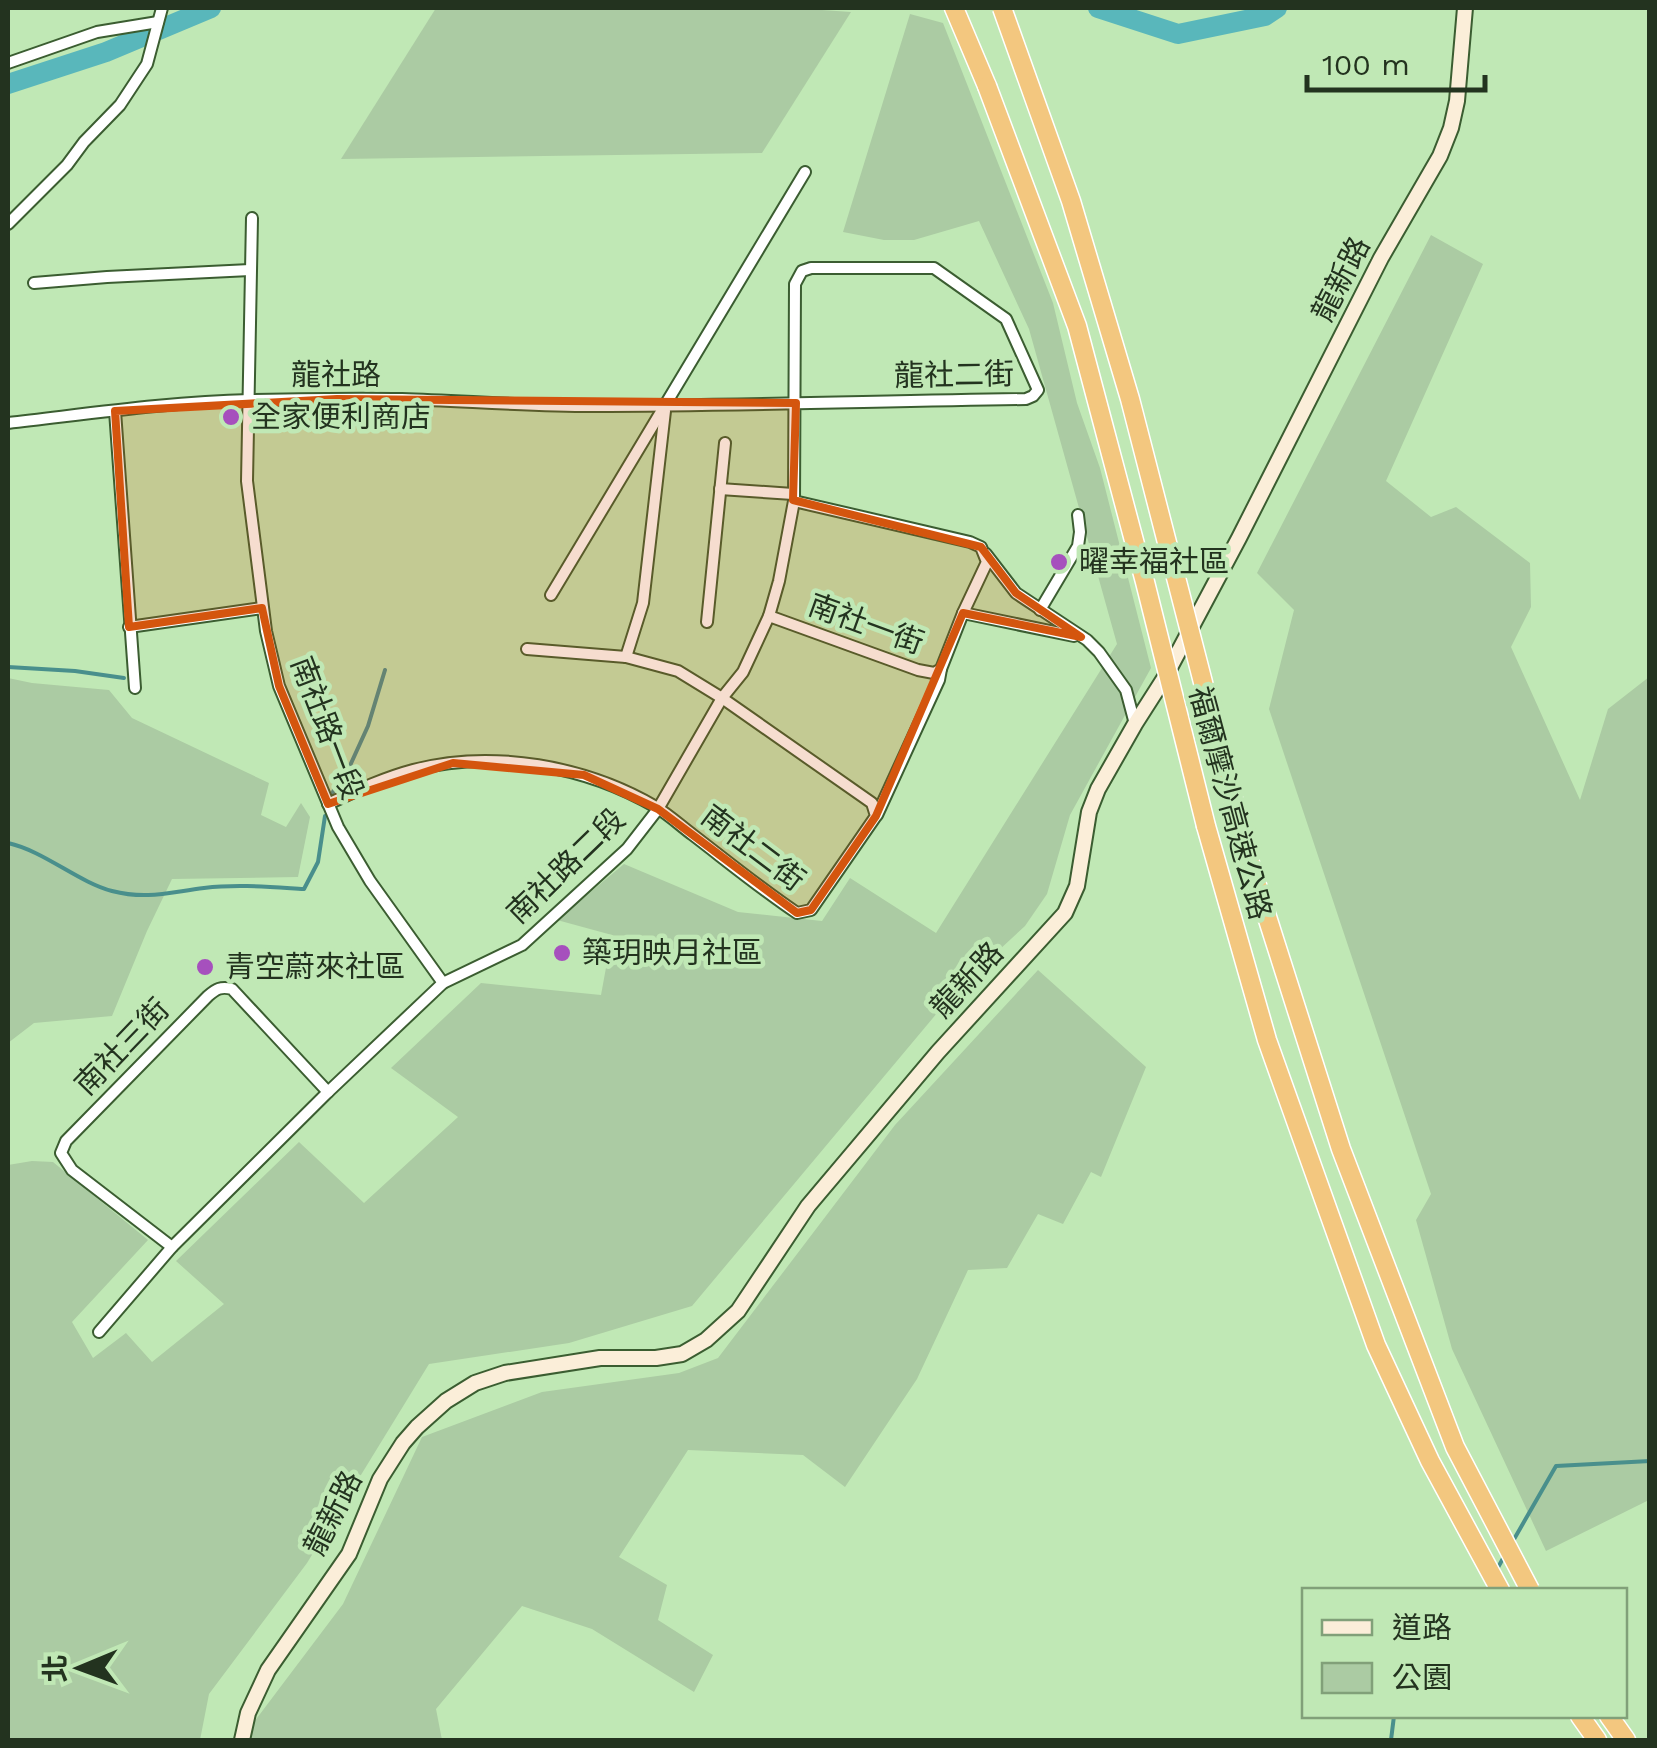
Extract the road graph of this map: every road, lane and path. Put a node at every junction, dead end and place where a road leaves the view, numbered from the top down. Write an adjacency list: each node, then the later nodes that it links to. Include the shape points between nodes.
1 (162, 8): 6 (street)
2 (954, 8): 8 (highway)
3 (968, 8): 8 (highway, 福爾摩沙高速公路)
4 (1002, 8): 46 (highway, 福爾摩沙高速公路, bridge, via 1093,272 1248,857 1341,1149 1455,1447)
5 (1465, 8): 37 (street, 龍新路, via 1458,101 1440,156)
6 (158, 22): 7 (street, via 97,32); 11 (street, via 147,64 120,105)
7 (8, 63)
8 (987, 86): 45 (highway, 福爾摩沙高速公路, bridge, via 1077,326 1266,1040 1376,1344)
9 (806, 172): 16 (street)
10 (252, 218): 12 (street, 南社路一段)
11 (8, 224)
12 (250, 270): 13 (street); 14 (street, 南社路一段)
13 (34, 283)
14 (247, 400): 16 (street, 龍社路); 17 (street, 龍社路); 25 (street, 南社路一段, via 247,481)
15 (796, 403): 15 (street, 龍社二街, via 796,284 810,268 934,268 1006,319 1038,390 1026,400); 16 (street, 龍社二街); 21 (street, 南社路二段)
16 (666, 405): 24 (street); 33 (street, via 644,603)
17 (115, 411): 18 (street, 龍社路); 30 (street)
18 (8, 423)
19 (725, 443): 20 (street)
20 (720, 489): 21 (street); 29 (street)
21 (794, 497): 23 (street, via 970,542); 28 (street, 南社路二段)
22 (1078, 515): 26 (street, via 1078,546)
23 (986, 554): 26 (street, via 1016,593); 27 (street, 南社一街)
24 (551, 595)
25 (262, 608): 30 (street); 38 (street, 南社路一段, via 279,686)
26 (1040, 610): 31 (street)
27 (962, 614): 31 (street); 34 (street, 南社一街)
28 (769, 616): 34 (street, 南社一街, via 927,672); 36 (street, 南社路二段, via 743,672)
29 (707, 622)
30 (129, 627): 35 (street)
31 (1084, 639): 37 (street, via 1120,680)
32 (527, 650): 33 (street)
33 (626, 656): 36 (street, via 678,671)
34 (941, 669): 40 (street, 南社二街)
35 (135, 688)
36 (722, 698): 39 (street, 南社路二段); 40 (street, via 872,803)
37 (1135, 724): 49 (street, 龍新路, via 1089,812 1077,886 1065,913 808,1206 738,1310 682,1354 505,1373 446,1401 403,1443 380,1479 349,1554 268,1670)
38 (328, 804): 39 (street, 南社二街, via 415,770 506,762 584,775); 41 (street, 南社路一段, via 370,881)
39 (658, 808): 40 (street, 南社二街, via 796,913 811,910); 41 (street, 南社路二段, via 626,849 522,945)
40 (876, 816)
41 (443, 983): 42 (street, 南社路二段)
42 (328, 1092): 43 (street, 南社路二段); 43 (street, 南社三街, via 232,989 208,996 66,1141 62,1154 72,1170)
43 (172, 1247): 44 (street, 南社路二段)
44 (99, 1332)
45 (1499, 1588)
46 (1529, 1588)
47 (1581, 1718): 50 (highway)
48 (1610, 1718): 51 (highway)
49 (242, 1740)
50 (1597, 1740)
51 (1626, 1740)

